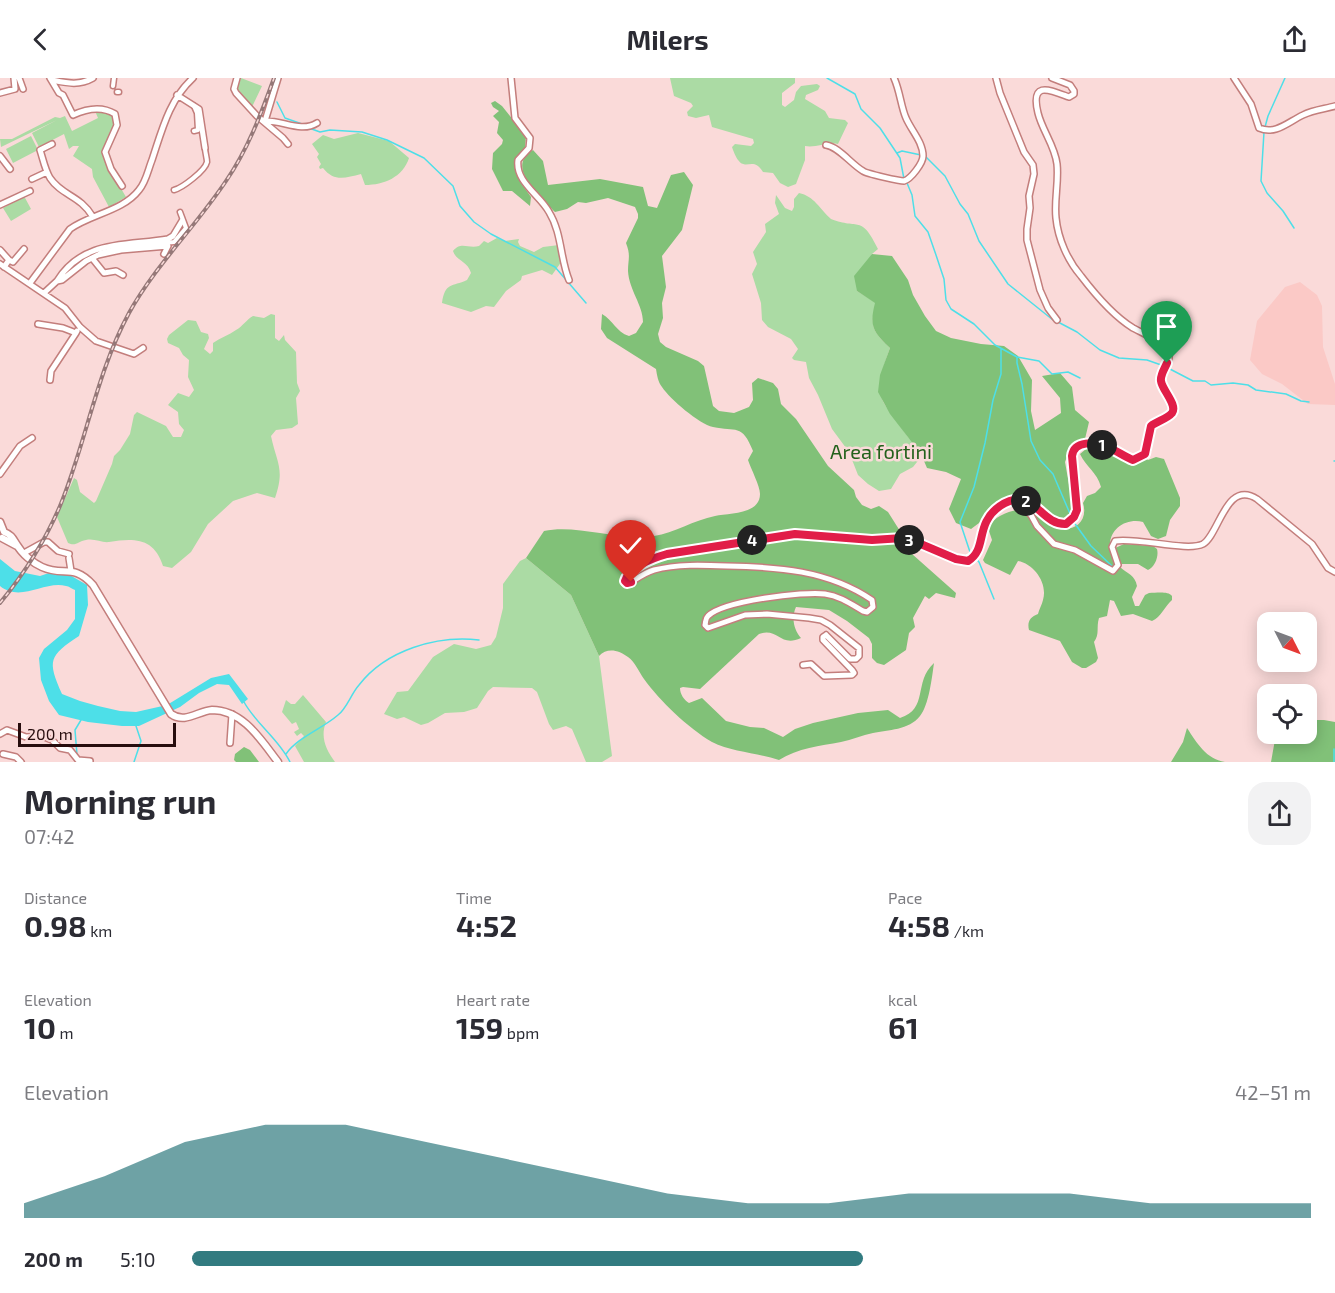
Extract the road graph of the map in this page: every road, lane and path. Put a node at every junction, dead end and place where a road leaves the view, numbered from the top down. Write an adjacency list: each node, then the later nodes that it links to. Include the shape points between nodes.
1 (14, 78): 16 (street, via 15,88)
2 (19, 78): 15 (street)
3 (93, 78): 13 (street, via 75,84)
4 (114, 78): 14 (street)
5 (193, 78): 17 (street)
6 (237, 78): 20 (street, via 236,93)
7 (278, 78): 20 (street)
8 (511, 78): 45 (street, via 515,118 530,138 518,168 550,214)
9 (894, 78): 25 (street, via 905,117 923,155 909,177 903,181 871,175)
10 (996, 78): 49 (street, via 1024,152 1033,165 1027,240 1040,290)
11 (1052, 78): 57 (street, via 1070,85 1074,91 1069,97 1044,90 1035,99 1057,163 1056,218 1063,245 1074,268 1103,300 1127,324 1168,350 1160,379 1174,408 1172,414 1151,426 1147,452 1139,459 1098,445 1080,444 1073,449 1077,510 1069,523 1059,524 1033,505)
12 (1233, 78): 19 (street, via 1251,104 1259,128 1268,131 1302,115)
13 (51, 79): 31 (street, via 73,116 100,109 115,114 117,125 105,152)
14 (113, 86)
15 (23, 89)
16 (0, 93)
17 (177, 95): 18 (street); 36 (street, via 142,186 125,202)
18 (194, 105): 22 (street, via 198,130); 26 (street, via 200,112)
19 (1335, 106)
20 (264, 122): 21 (street, via 274,120 306,128); 24 (street)
21 (316, 123)
22 (194, 131)
23 (52, 144): 29 (street, via 40,150)
24 (288, 144)
25 (826, 146)
26 (205, 148): 32 (street, via 205,167)
27 (0, 156): 28 (street)
28 (10, 169)
29 (47, 172): 30 (street); 36 (street, via 58,188 78,199)
30 (32, 179)
31 (122, 186)
32 (174, 190)
33 (30, 191): 34 (street)
34 (0, 205)
35 (180, 212): 41 (street, via 186,228 174,242 123,247)
36 (93, 217): 47 (street, via 70,229)
37 (182, 221): 46 (street, via 168,239 124,242 94,250 65,270)
38 (24, 249): 42 (street, via 13,262)
39 (0, 250): 42 (street)
40 (164, 254): 41 (street, via 168,246 121,250)
41 (92, 258): 44 (street, via 104,273 116,271); 46 (street)
42 (9, 260): 43 (street)
43 (2, 265): 47 (street)
44 (123, 275)
45 (569, 280)
46 (57, 281): 48 (street)
47 (30, 283): 48 (street)
48 (44, 293): 51 (street, via 65,308)
49 (1057, 320)
50 (38, 324): 52 (street)
51 (80, 327): 52 (street); 53 (street, via 96,341 124,351 134,354)
52 (76, 333): 54 (street, via 51,371)
53 (143, 348)
54 (50, 381)
55 (32, 438): 56 (street, via 20,446)
56 (0, 474)
57 (1016, 500): 62 (street, via 1054,544 1075,550 1113,571 1118,566 1112,547 1115,541 1200,545 1209,538 1225,508 1239,497 1250,496 1312,544); 63 (street, via 986,518 976,555 968,561 903,538 872,540 795,534 667,554 651,559 625,578 630,583 639,576 675,566 780,568 831,580 872,600 873,607 867,612 839,597 824,594 783,596 725,607 705,621 708,628 745,615 809,618 830,625 859,648 856,660 850,659 824,636 823,640 854,673 849,676 824,676 811,664)
58 (0, 522): 59 (street)
59 (2, 537): 60 (street)
60 (24, 553): 61 (street, via 46,569); 61 (street, via 48,542 69,556)
61 (71, 571): 64 (street, via 83,575 97,589 171,714 184,718 210,710)
62 (1335, 572)
63 (803, 665)
64 (231, 714): 66 (street); 70 (street, via 244,722)
65 (0, 734): 68 (street, via 7,730 26,737 42,736 70,750 78,760)
66 (230, 743)
67 (3, 754): 69 (street)
68 (90, 761)
69 (21, 762)
70 (278, 762)

